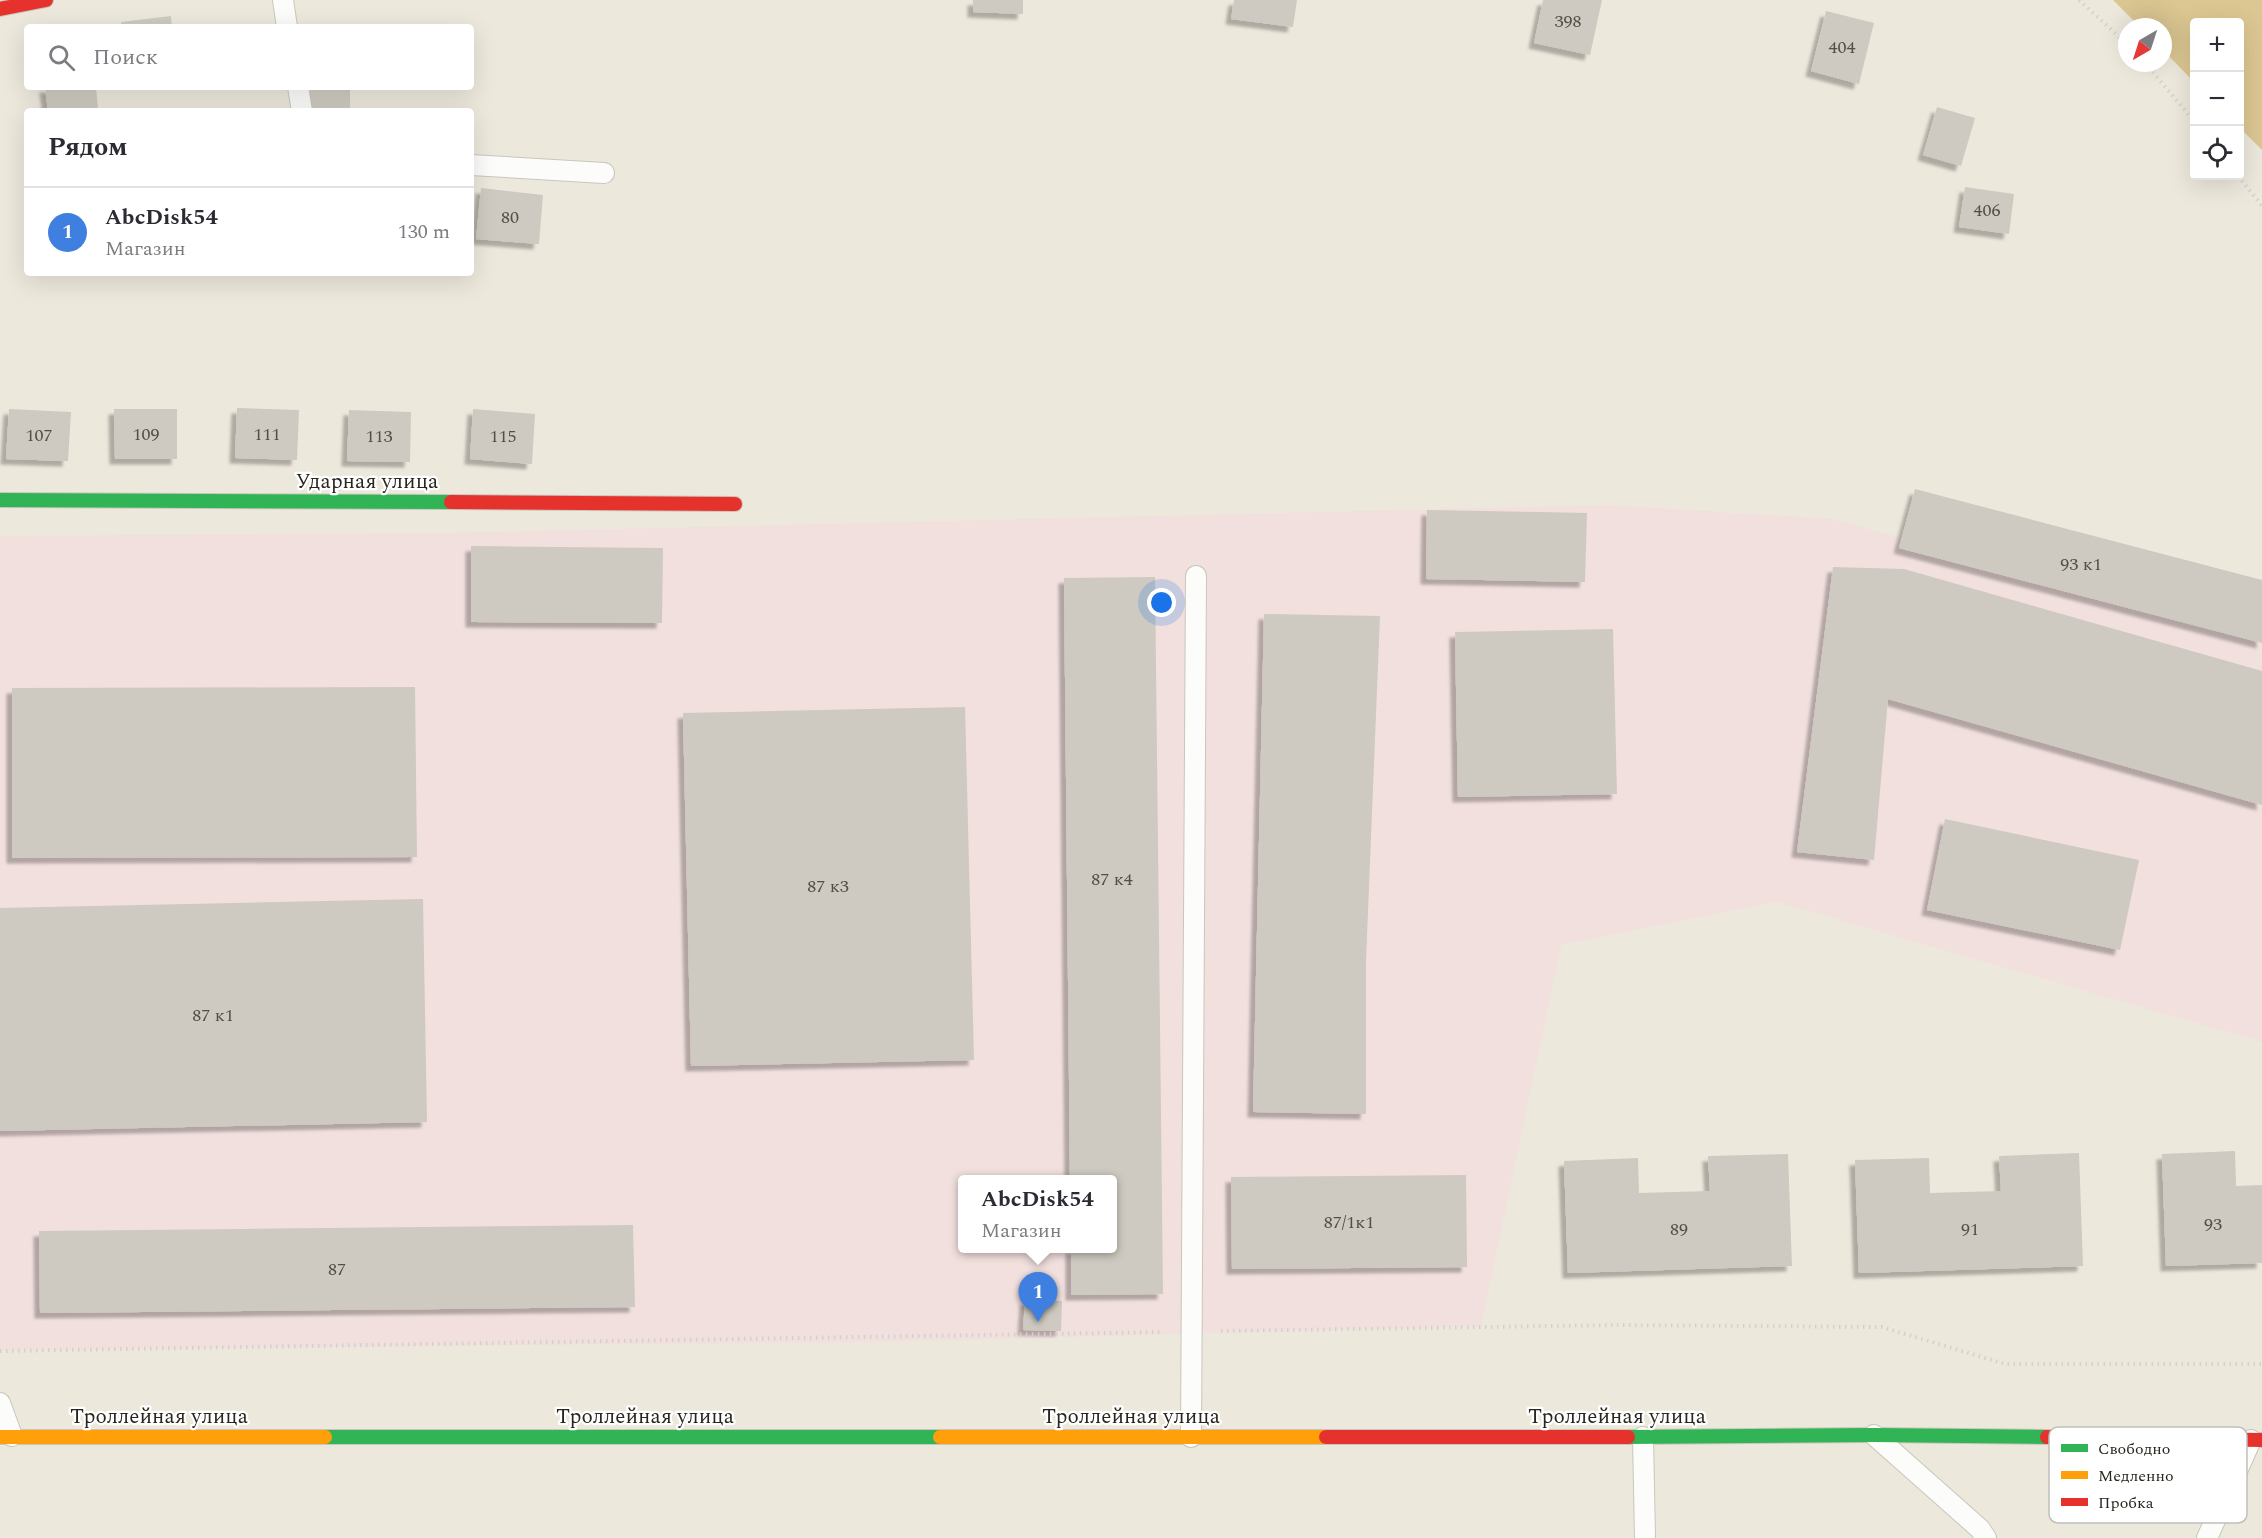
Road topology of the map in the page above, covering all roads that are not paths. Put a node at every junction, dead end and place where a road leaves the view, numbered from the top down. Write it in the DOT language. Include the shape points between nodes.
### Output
graph roads {
  1 [pos="46,0"];
  2 [pos="283,0"];
  3 [pos="0,9"];
  4 [pos="287,24"];
  5 [pos="298,90"];
  6 [pos="302,108"];
  7 [pos="474,165"];
  8 [pos="604,173"];
  9 [pos="0,500"];
  10 [pos="735,504"];
  11 [pos="1196,576"];
  12 [pos="0,1403"];
  13 [pos="1874,1435"];
  14 [pos="6,1436"];
  15 [pos="1191,1437"];
  16 [pos="1643,1437"];
  17 [pos="2049,1437"];
  18 [pos="2256,1440"];
  19 [pos="2247,1458"];
  20 [pos="2214,1523"];
  21 [pos="1645,1538"];
  22 [pos="1986,1538"];
  23 [pos="2207,1538"];
  1 -- 3 [label="main road"];
  2 -- 4 [label="lane"];
  5 -- 6 [label="lane"];
  7 -- 8 [label="lane"];
  9 -- 10 [label="main road, Ударная улица"];
  11 -- 15 [label="lane"];
  12 -- 14 [label="lane"];
  13 -- 16 [label="main road, Троллейная улица"];
  13 -- 17 [label="main road, Троллейная улица"];
  13 -- 22 [label="lane"];
  14 -- 15 [label="main road, Троллейная улица"];
  15 -- 16 [label="main road, Троллейная улица"];
  16 -- 21 [label="lane"];
  18 -- 19 [label="lane"];
  20 -- 23 [label="lane"];
}
